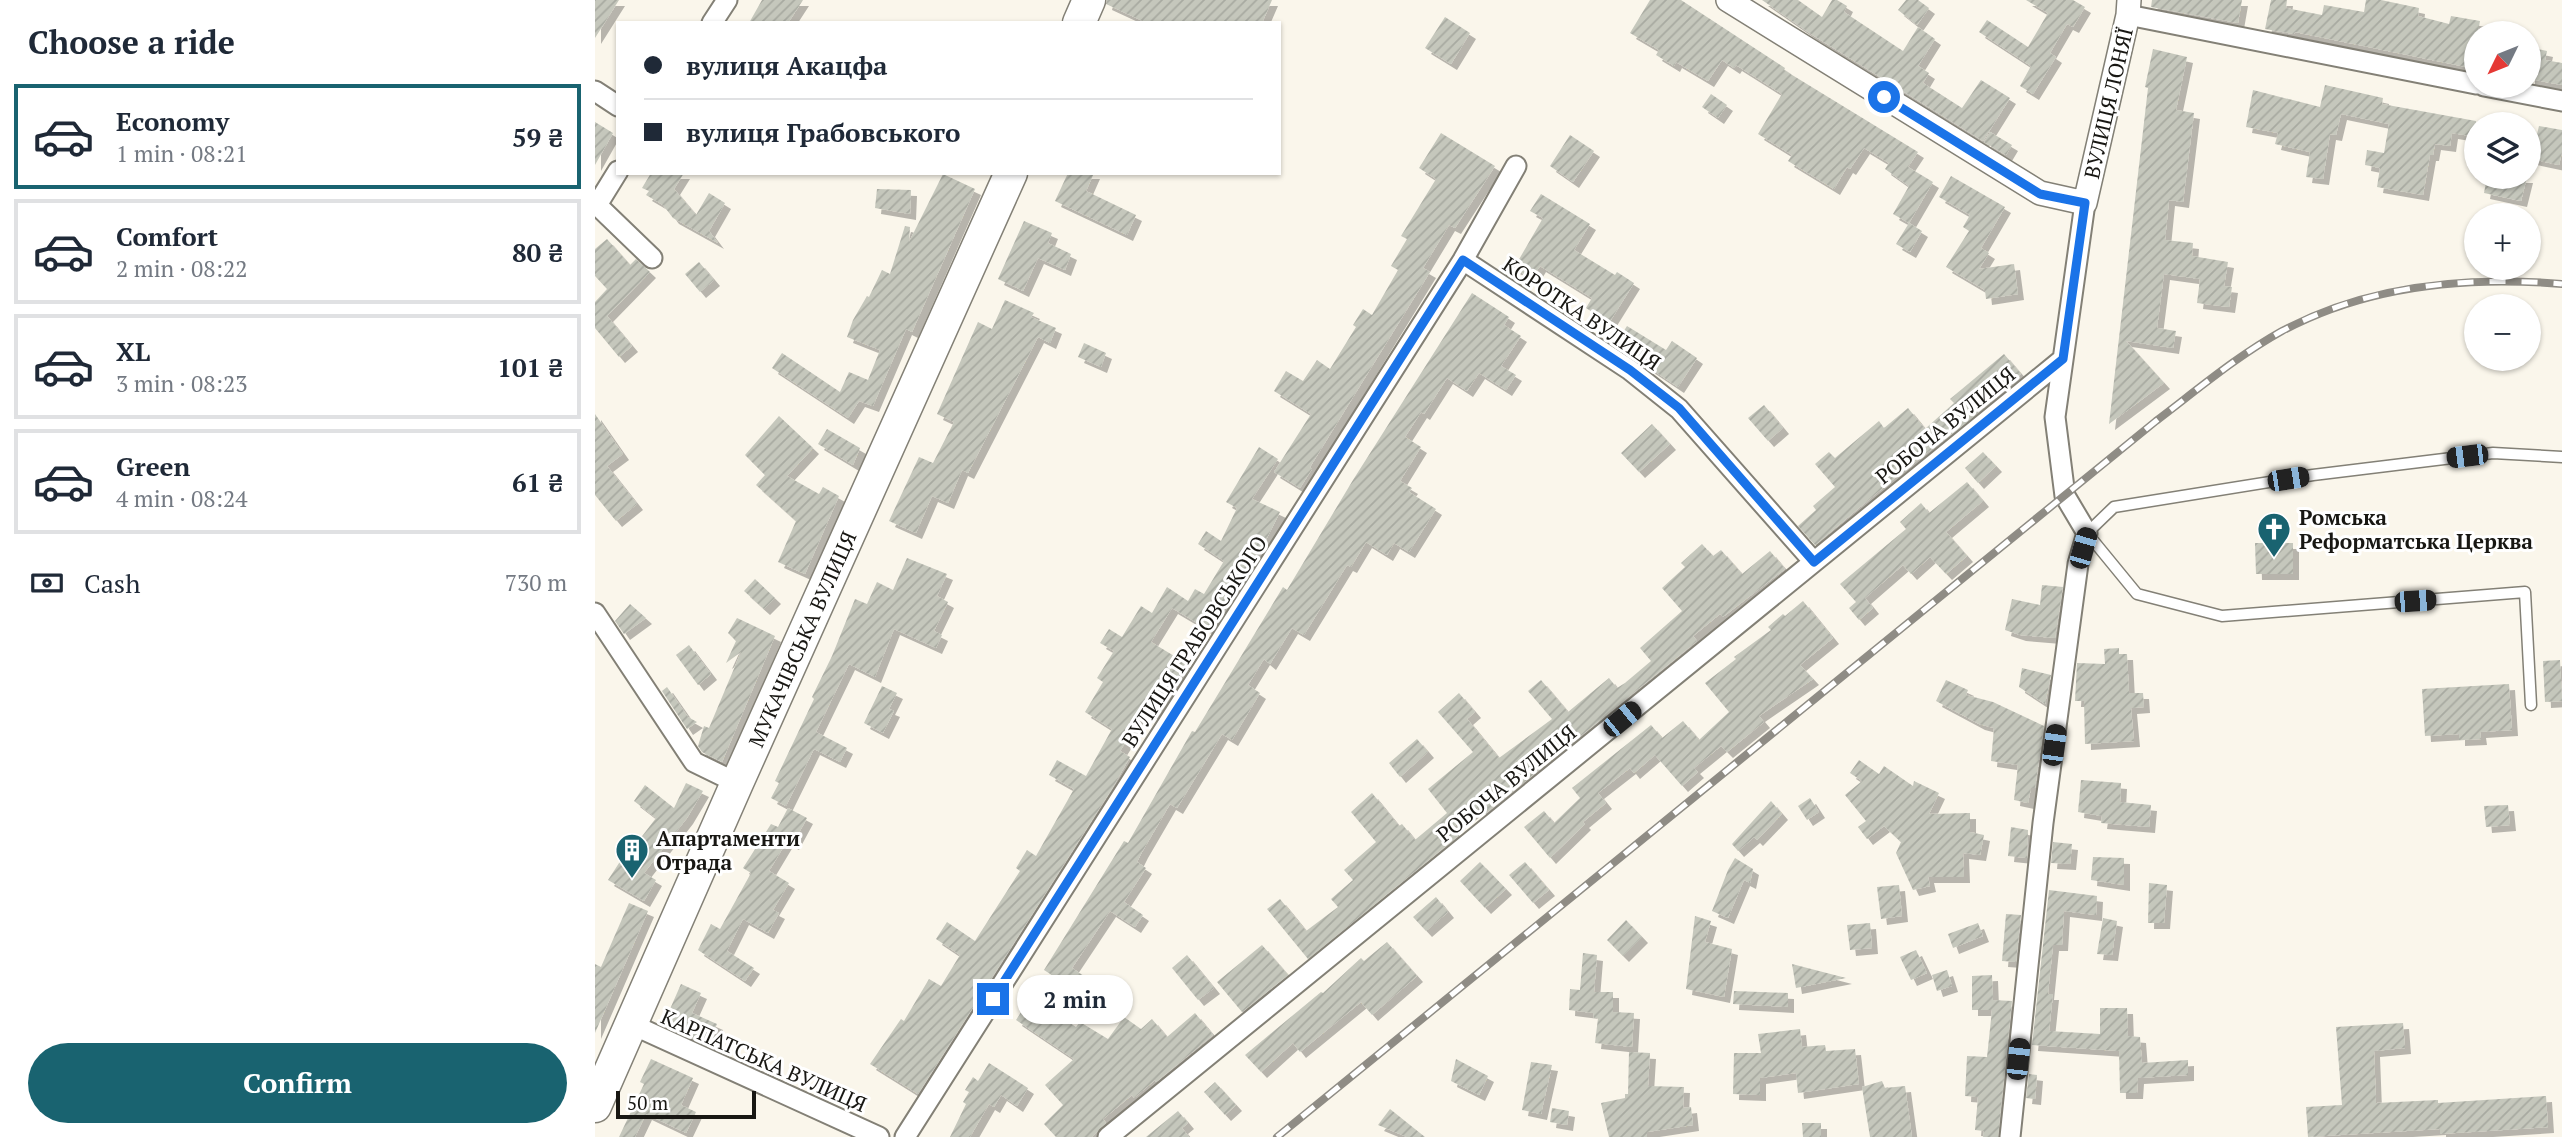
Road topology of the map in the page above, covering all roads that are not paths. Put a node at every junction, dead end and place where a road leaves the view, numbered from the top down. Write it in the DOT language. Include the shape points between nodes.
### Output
graph roads {
  1 [pos="727,0"];
  2 [pos="1089,0"];
  3 [pos="1728,0"];
  4 [pos="2129,8"];
  5 [pos="713,21"];
  6 [pos="1080,21"];
  7 [pos="2464,81"];
  8 [pos="595,91"];
  9 [pos="2541,97"];
  10 [pos="2562,101"];
  11 [pos="616,105"];
  12 [pos="1516,166"];
  13 [pos="616,174"];
  14 [pos="1010,175"];
  15 [pos="2085,203"];
  16 [pos="596,205"];
  17 [pos="652,258"];
  18 [pos="1463,260"];
  19 [pos="2063,359"];
  20 [pos="2562,457"];
  21 [pos="2087,533"];
  22 [pos="1814,562"];
  23 [pos="595,613"];
  24 [pos="2531,705"];
  25 [pos="737,783"];
  26 [pos="631,1024"];
  27 [pos="595,1105"];
  28 [pos="880,1137"];
  29 [pos="905,1137"];
  30 [pos="1108,1137"];
  31 [pos="2010,1137"];
  1 -- 5 [label="street"];
  2 -- 6 [label="highway"];
  3 -- 15 [label="street" via="2040,194"];
  4 -- 7 [label="street"];
  4 -- 15 [label="street, ВУЛИЦЯ ЛОНЯЇ"];
  8 -- 11 [label="street"];
  9 -- 10 [label="street"];
  12 -- 18 [label="street, ВУЛИЦЯ ГРАБОВСЬКОГО"];
  13 -- 16 [label="street"];
  14 -- 25 [label="highway, МУКАЧІВСЬКА ВУЛИЦЯ"];
  15 -- 19 [label="street, ВУЛИЦЯ ЛОНЯЇ"];
  16 -- 17 [label="street"];
  18 -- 22 [label="street, КОРОТКА ВУЛИЦЯ" via="1630,370 1679,408"];
  18 -- 29 [label="street, ВУЛИЦЯ ГРАБОВСЬКОГО"];
  19 -- 21 [label="street, ВУЛИЦЯ ЛОНЯЇ" via="2055,417 2065,496"];
  19 -- 22 [label="street, РОБОЧА ВУЛИЦЯ"];
  20 -- 21 [label="lane" via="2493,453 2313,475 2114,507"];
  21 -- 24 [label="lane" via="2137,594 2222,616 2525,592"];
  21 -- 31 [label="street" via="2078,564 2043,823"];
  22 -- 30 [label="street, РОБОЧА ВУЛИЦЯ"];
  23 -- 25 [label="street" via="694,762"];
  25 -- 26 [label="highway, МУКАЧІВСЬКА ВУЛИЦЯ"];
  26 -- 27 [label="highway, МУКАЧІВСЬКА ВУЛИЦЯ"];
  26 -- 28 [label="street, КАРПАТСЬКА ВУЛИЦЯ"];
}
